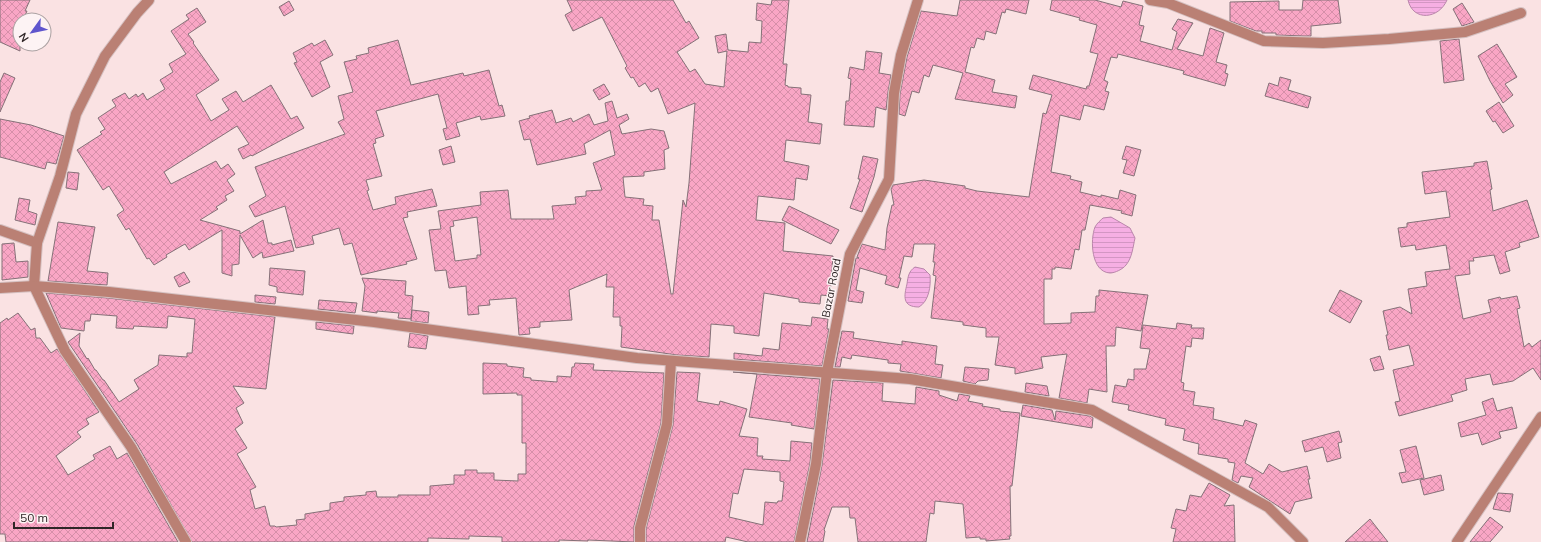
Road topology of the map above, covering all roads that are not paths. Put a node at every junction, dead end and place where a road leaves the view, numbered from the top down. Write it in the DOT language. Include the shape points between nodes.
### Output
graph roads {
  1 [pos="149,0"];
  2 [pos="918,0"];
  3 [pos="1150,0"];
  4 [pos="1521,13"];
  5 [pos="0,230"];
  6 [pos="37,242"];
  7 [pos="34,286"];
  8 [pos="0,288"];
  9 [pos="671,361"];
  10 [pos="827,372"];
  11 [pos="1541,418"];
  12 [pos="186,542"];
  13 [pos="640,542"];
  14 [pos="800,542"];
  15 [pos="1303,542"];
  16 [pos="1457,542"];
  1 -- 6 [label="street" via="137,12 105,56 76,114 60,176"];
  2 -- 10 [label="street, Bazar Road" via="901,55 894,93 889,179 850,254"];
  3 -- 4 [label="street" via="1168,3 1264,41 1323,43 1465,32"];
  5 -- 6 [label="street"];
  6 -- 7 [label="street"];
  7 -- 8 [label="street"];
  7 -- 9 [label="street" via="374,322"];
  7 -- 12 [label="street" via="65,351 131,447"];
  9 -- 10 [label="street"];
  9 -- 13 [label="street" via="667,424 640,528"];
  10 -- 14 [label="street, Bazar Road" via="816,464"];
  10 -- 15 [label="street" via="910,379 1092,410 1268,507"];
  11 -- 16 [label="street"];
}
